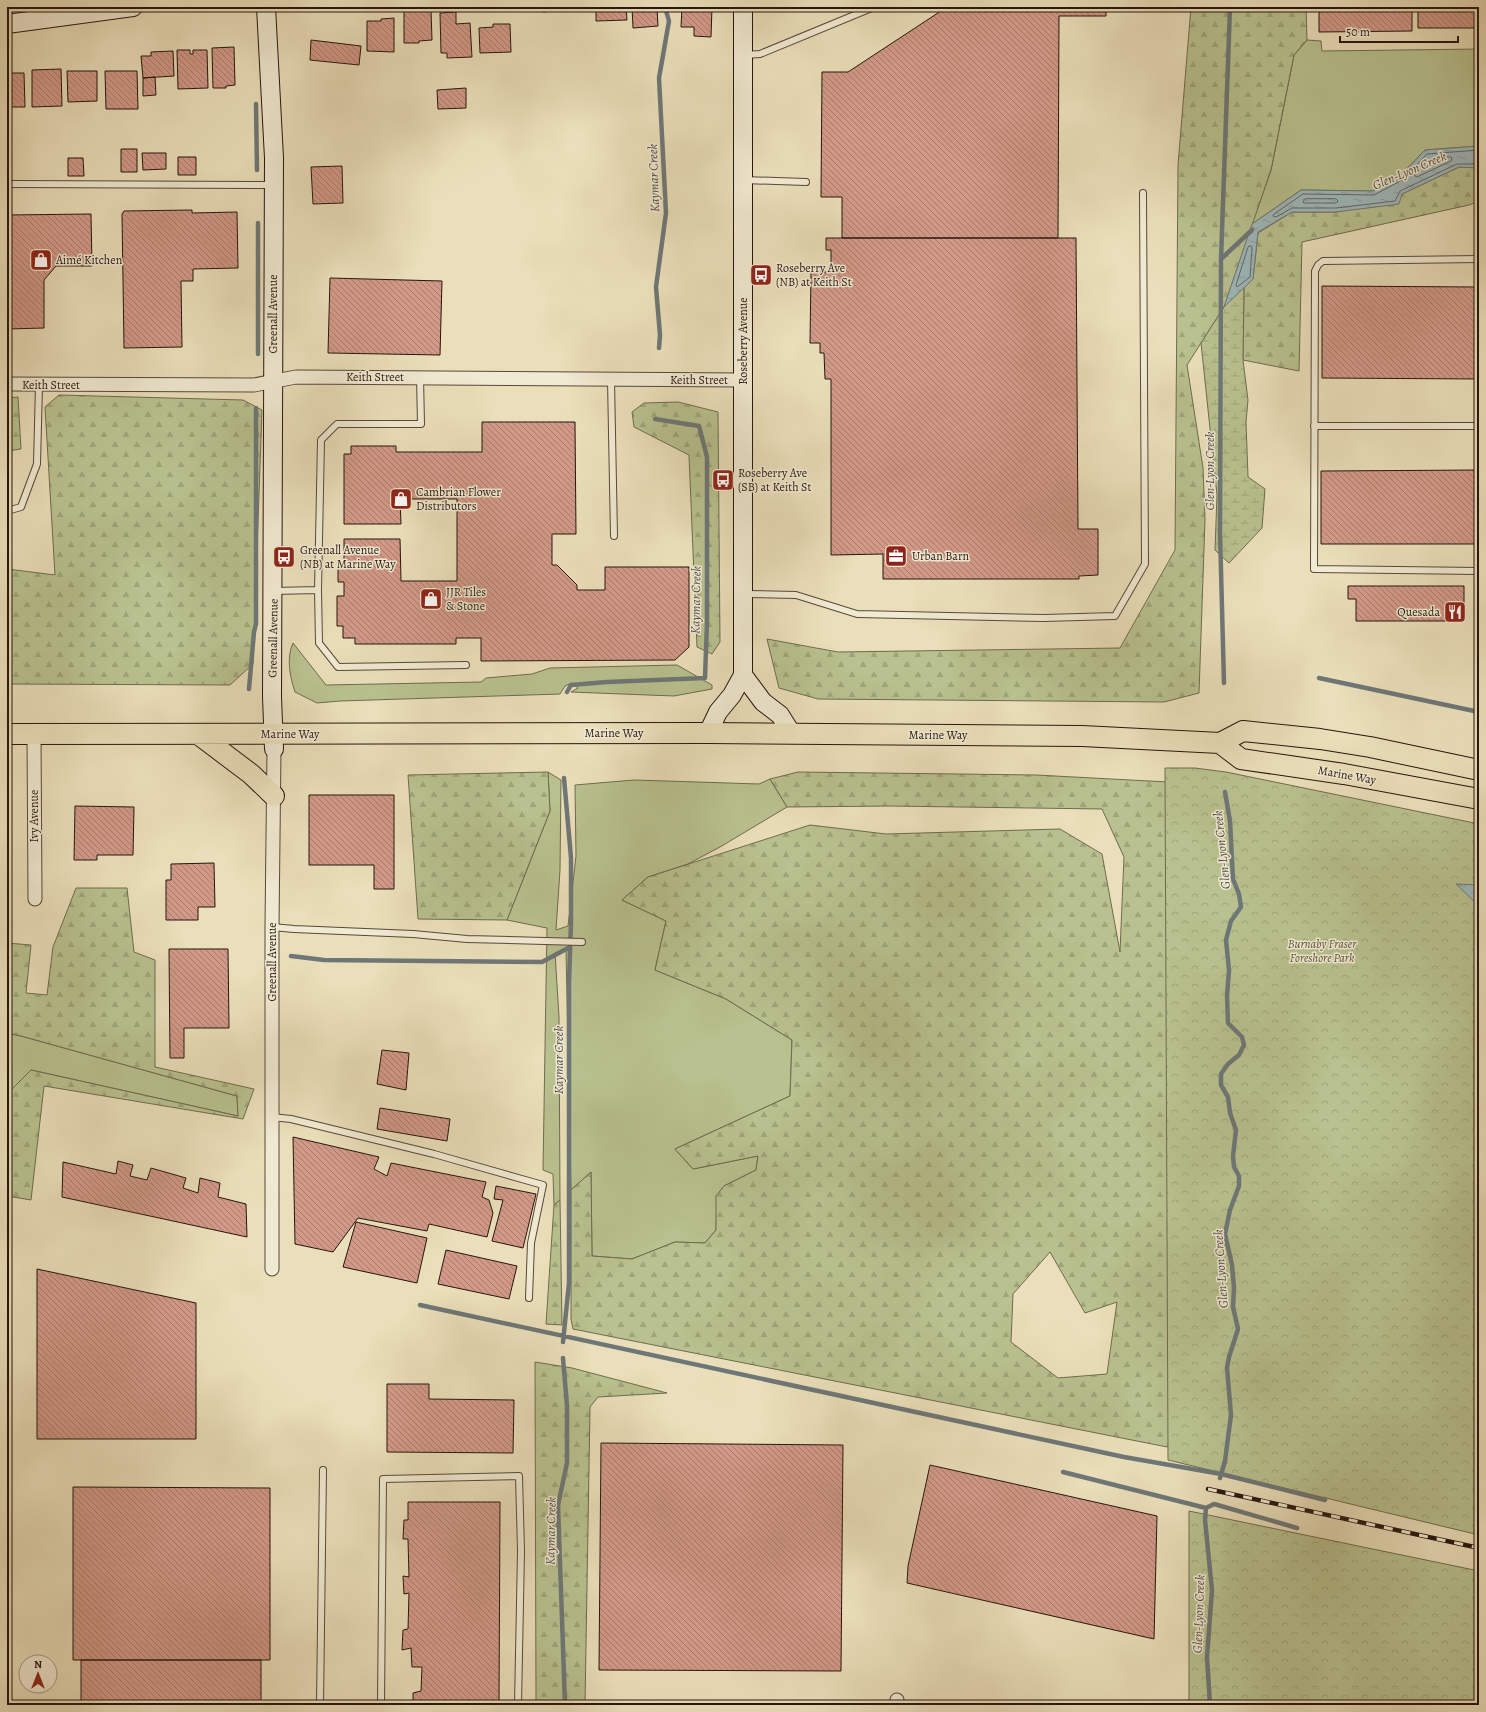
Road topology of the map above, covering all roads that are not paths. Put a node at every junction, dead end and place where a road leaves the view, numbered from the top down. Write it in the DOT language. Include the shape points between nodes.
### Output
graph roads {
  1 [pos="133,7"];
  2 [pos="266,7"];
  3 [pos="743,7"];
  4 [pos="874,7"];
  5 [pos="7,24"];
  6 [pos="743,55"];
  7 [pos="744,180"];
  8 [pos="806,182"];
  9 [pos="11,184"];
  10 [pos="273,184"];
  11 [pos="1143,194"];
  12 [pos="1479,259"];
  13 [pos="420,377"];
  14 [pos="611,380"];
  15 [pos="743,380"];
  16 [pos="272,381"];
  17 [pos="7,384"];
  18 [pos="39,385"];
  19 [pos="1314,426"];
  20 [pos="1479,426"];
  21 [pos="7,511"];
  22 [pos="614,536"];
  23 [pos="1479,571"];
  24 [pos="318,590"];
  25 [pos="273,591"];
  26 [pos="744,594"];
  27 [pos="466,665"];
  28 [pos="743,675"];
  29 [pos="708,733"];
  30 [pos="7,734"];
  31 [pos="34,734"];
  32 [pos="198,734"];
  33 [pos="792,734"];
  34 [pos="274,741"];
  35 [pos="1220,743"];
  36 [pos="1479,770"];
  37 [pos="274,796"];
  38 [pos="1479,799"];
  39 [pos="35,899"];
  40 [pos="272,927"];
  41 [pos="582,942"];
  42 [pos="272,1117"];
  43 [pos="272,1269"];
  44 [pos="529,1298"];
  45 [pos="323,1470"];
  46 [pos="320,1705"];
  47 [pos="381,1705"];
  48 [pos="518,1705"];
  1 -- 5 [label="street"];
  2 -- 10 [label="street, Greenall Avenue" via="274,158"];
  3 -- 6 [label="street, Roseberry Avenue"];
  4 -- 6 [label="lane" via="760,54"];
  6 -- 7 [label="street, Roseberry Avenue"];
  7 -- 8 [label="lane"];
  7 -- 15 [label="street, Roseberry Avenue"];
  9 -- 10 [label="lane"];
  10 -- 16 [label="street, Greenall Avenue"];
  11 -- 26 [label="lane" via="1145,564 1115,616 1044,618 857,614 796,595"];
  12 -- 19 [label="lane" via="1323,261 1318,265 1315,271"];
  13 -- 14 [label="street, Keith Street"];
  13 -- 16 [label="street, Keith Street" via="296,377"];
  13 -- 24 [label="lane" via="421,424 337,424 321,440"];
  14 -- 15 [label="street, Keith Street"];
  14 -- 22 [label="lane"];
  15 -- 26 [label="street, Roseberry Avenue"];
  16 -- 18 [label="street, Keith Street" via="254,385"];
  16 -- 25 [label="street, Greenall Avenue"];
  17 -- 18 [label="street, Keith Street"];
  18 -- 21 [label="lane" via="37,464 21,507"];
  19 -- 20 [label="lane"];
  19 -- 23 [label="lane" via="1314,569"];
  24 -- 25 [label="lane"];
  24 -- 27 [label="lane" via="320,643 338,667"];
  25 -- 34 [label="street, Greenall Avenue"];
  26 -- 28 [label="street, Roseberry Avenue"];
  28 -- 29 [label="street, Roseberry Avenue" via="732,695 718,712"];
  28 -- 33 [label="street" via="763,702 780,715"];
  29 -- 33 [label="main road, Marine Way"];
  29 -- 34 [label="main road, Marine Way"];
  30 -- 31 [label="main road, Marine Way"];
  31 -- 32 [label="main road, Marine Way"];
  31 -- 39 [label="street, Ivy Avenue"];
  32 -- 34 [label="main road, Marine Way"];
  32 -- 37 [label="main road" via="251,774"];
  33 -- 35 [label="main road, Marine Way" via="1082,736"];
  34 -- 37 [label="street, Greenall Avenue"];
  35 -- 36 [label="main road" via="1243,731 1320,739"];
  35 -- 38 [label="main road, Marine Way" via="1241,759 1344,774"];
  37 -- 40 [label="street, Greenall Avenue"];
  40 -- 41 [label="lane" via="467,939"];
  40 -- 42 [label="street, Greenall Avenue"];
  42 -- 43 [label="street, Greenall Avenue"];
  42 -- 44 [label="lane" via="291,1119 434,1154 543,1185 531,1243"];
  45 -- 46 [label="lane"];
  47 -- 48 [label="lane" via="383,1479 519,1476 521,1551"];
}
